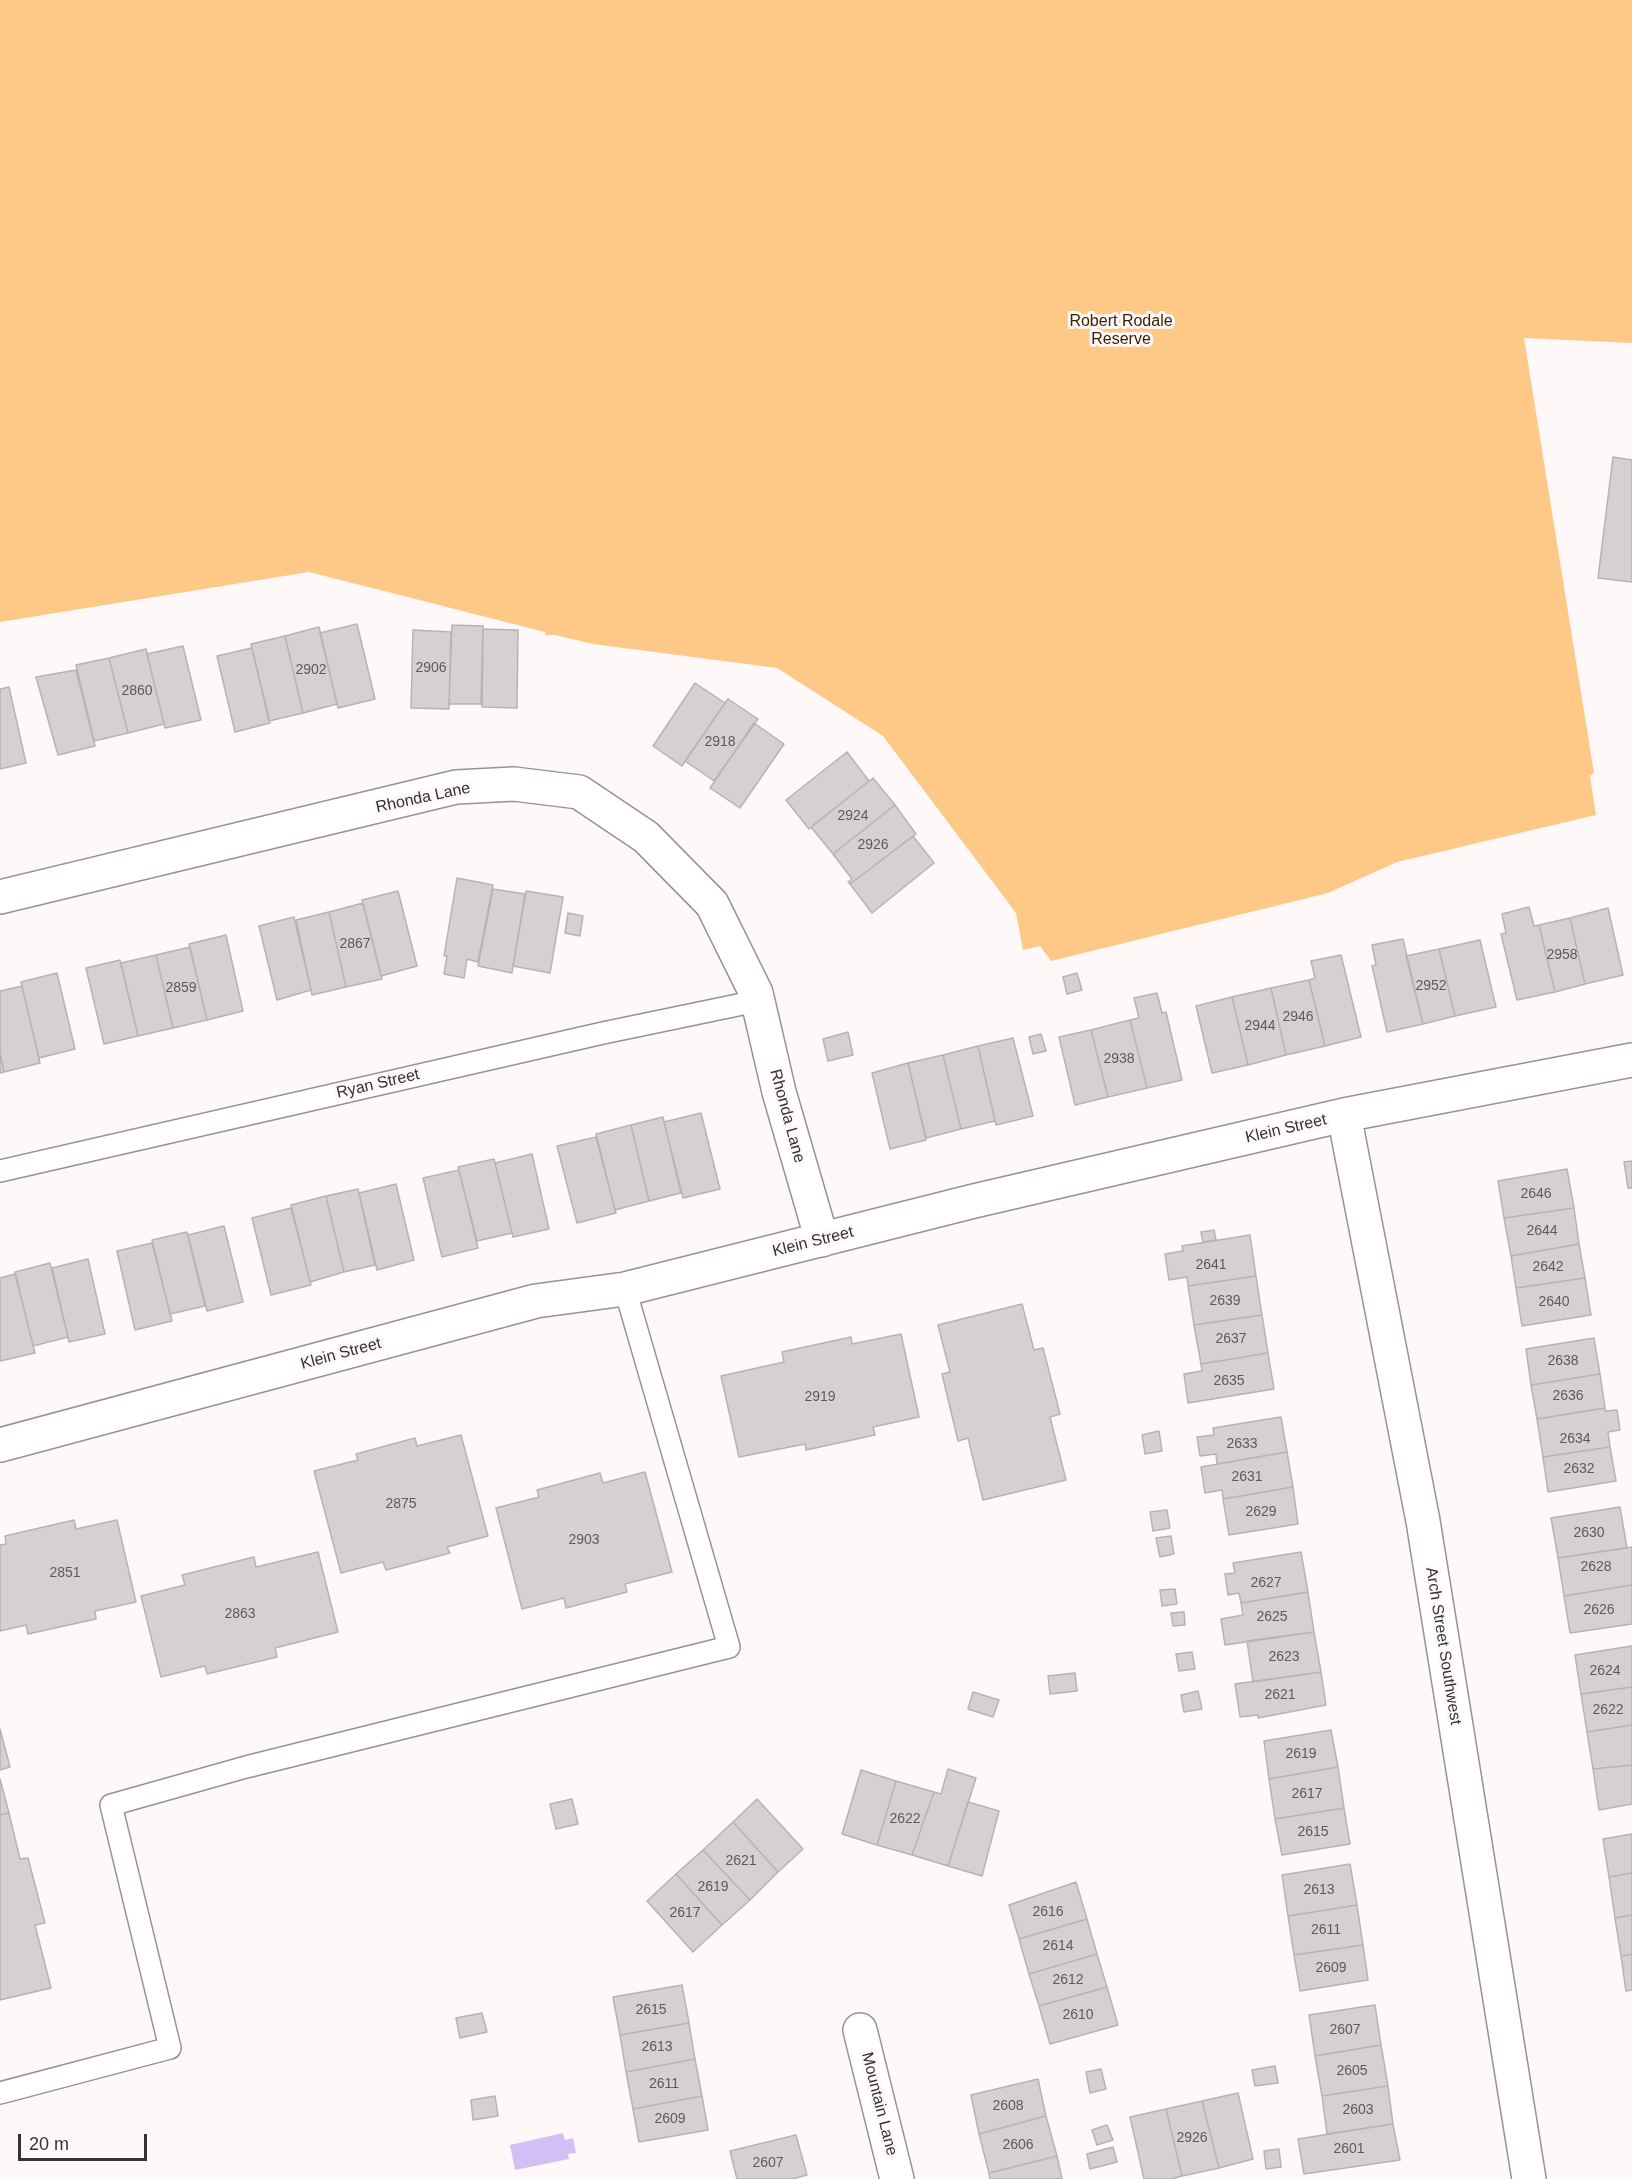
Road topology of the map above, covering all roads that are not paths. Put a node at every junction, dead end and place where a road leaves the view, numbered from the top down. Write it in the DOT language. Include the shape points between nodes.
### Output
graph roads {
  1 [pos="0,897"];
  2 [pos="757,1001"];
  3 [pos="1632,1060"];
  4 [pos="1344,1115"];
  5 [pos="0,1171"];
  6 [pos="822,1240"];
  7 [pos="625,1288"];
  8 [pos="0,1445"];
  9 [pos="860,2030"];
  10 [pos="0,2093"];
  11 [pos="897,2179"];
  12 [pos="1529,2179"];
  1 -- 2 [label="street, Rhonda Lane" via="456,788 513,784 579,792 646,837 712,904"];
  2 -- 5 [label="lane, Ryan Street"];
  2 -- 6 [label="street, Rhonda Lane"];
  3 -- 4 [label="street, Klein Street"];
  4 -- 6 [label="street, Klein Street"];
  4 -- 12 [label="street, Arch Street Southwest" via="1423,1521"];
  6 -- 7 [label="street, Klein Street"];
  7 -- 8 [label="street, Klein Street" via="536,1301"];
  7 -- 10 [label="lane" via="729,1647 246,1767 111,1805 170,2048"];
  9 -- 11 [label="street, Mountain Lane"];
}
